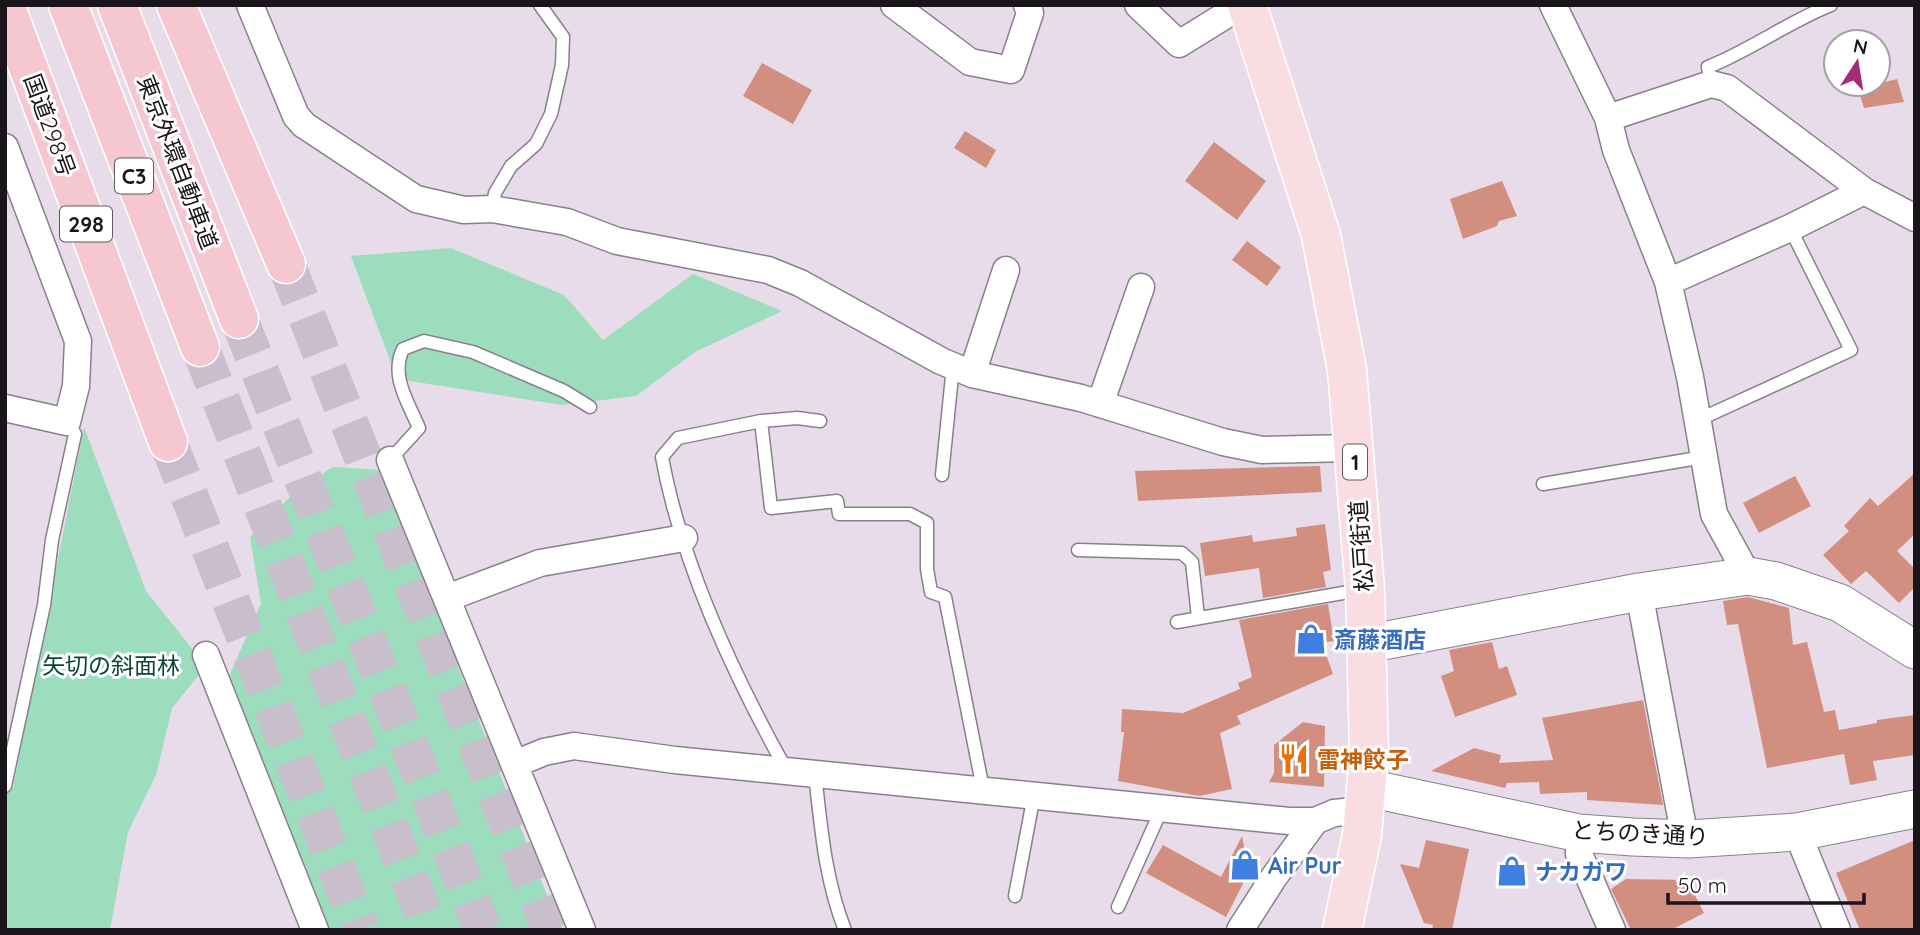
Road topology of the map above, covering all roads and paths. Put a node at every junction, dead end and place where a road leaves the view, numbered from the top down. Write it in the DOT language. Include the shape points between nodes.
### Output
graph roads {
  1 [pos="68,5"];
  2 [pos="117,5"];
  3 [pos="176,5"];
  4 [pos="191,5"];
  5 [pos="250,5"];
  6 [pos="540,5"];
  7 [pos="894,5"];
  8 [pos="1027,5"];
  9 [pos="1138,5"];
  10 [pos="1245,5"];
  11 [pos="1553,5"];
  12 [pos="1831,5"];
  13 [pos="7,9"];
  14 [pos="1711,84"];
  15 [pos="1608,118"];
  16 [pos="5,148"];
  17 [pos="1864,191"];
  18 [pos="492,209"];
  19 [pos="266,216"];
  20 [pos="1915,218"];
  21 [pos="1790,228"];
  22 [pos="286,264"];
  23 [pos="1006,270"];
  24 [pos="1668,282"];
  25 [pos="1141,287"];
  26 [pos="239,319"];
  27 [pos="200,347"];
  28 [pos="962,370"];
  29 [pos="1100,404"];
  30 [pos="590,407"];
  31 [pos="5,408"];
  32 [pos="1698,420"];
  33 [pos="761,421"];
  34 [pos="820,421"];
  35 [pos="67,422"];
  36 [pos="167,442"];
  37 [pos="1354,448"];
  38 [pos="1704,457"];
  39 [pos="390,460"];
  40 [pos="942,475"];
  41 [pos="1543,484"];
  42 [pos="684,538"];
  43 [pos="1078,550"];
  44 [pos="1748,576"];
  45 [pos="1365,589"];
  46 [pos="1639,592"];
  47 [pos="447,598"];
  48 [pos="1198,618"];
  49 [pos="1177,622"];
  50 [pos="1367,644"];
  51 [pos="1915,650"];
  52 [pos="206,655"];
  53 [pos="515,764"];
  54 [pos="787,771"];
  55 [pos="815,774"];
  56 [pos="5,786"];
  57 [pos="983,789"];
  58 [pos="1034,794"];
  59 [pos="1366,799"];
  60 [pos="1163,808"];
  61 [pos="1915,809"];
  62 [pos="1315,821"];
  63 [pos="1797,832"];
  64 [pos="1579,833"];
  65 [pos="1689,839"];
  66 [pos="1015,896"];
  67 [pos="1118,906"];
  68 [pos="315,930"];
  69 [pos="582,930"];
  70 [pos="845,930"];
  71 [pos="1240,930"];
  72 [pos="1342,930"];
  73 [pos="1612,930"];
  74 [pos="1837,930"];
  1 -- 27 [label="highway, 東京外環自動車道 / C3"];
  2 -- 26 [label="highway, 東京外環自動車道 / C3"];
  3 -- 19 [label="highway"];
  4 -- 19 [label="highway" via="244,134"];
  5 -- 18 [label="street" via="296,116 304,125 416,199 464,210"];
  6 -- 18 [label="lane" via="563,37 551,114 536,144 511,166 495,193"];
  7 -- 8 [label="street" via="970,62 1011,70 1030,13"];
  9 -- 10 [label="street" via="1179,44"];
  10 -- 37 [label="main road, 松戸街道 / 1" via="1321,235 1347,370"];
  11 -- 15 [label="street"];
  12 -- 14 [label="lane" via="1708,67"];
  13 -- 36 [label="highway, 国道298号 / 298"];
  14 -- 15 [label="street"];
  14 -- 17 [label="street" via="1727,88"];
  15 -- 24 [label="street" via="1625,176"];
  16 -- 35 [label="street" via="78,341 76,386"];
  17 -- 20 [label="street"];
  17 -- 21 [label="street"];
  18 -- 28 [label="street" via="567,222 617,241 675,254 768,270"];
  19 -- 22 [label="highway"];
  21 -- 24 [label="street"];
  21 -- 32 [label="lane" via="1851,350"];
  23 -- 28 [label="street"];
  24 -- 32 [label="street"];
  25 -- 29 [label="street"];
  28 -- 29 [label="street"];
  28 -- 40 [label="lane"];
  29 -- 37 [label="street" via="1262,450"];
  30 -- 39 [label="lane" via="506,364 424,341 403,349 397,361 396,372 419,428"];
  31 -- 35 [label="street"];
  32 -- 38 [label="street"];
  33 -- 34 [label="lane"];
  33 -- 42 [label="lane" via="672,441 662,457"];
  33 -- 57 [label="lane" via="771,508 837,501 839,514 910,514 927,523 931,592 945,597"];
  35 -- 56 [label="lane" via="75,434"];
  37 -- 45 [label="main road, 松戸街道 / 1"];
  38 -- 41 [label="lane"];
  38 -- 44 [label="street" via="1714,514"];
  39 -- 47 [label="street"];
  42 -- 47 [label="street" via="540,563"];
  42 -- 54 [label="lane" via="741,688"];
  43 -- 48 [label="lane" via="1181,553 1192,562"];
  44 -- 46 [label="street"];
  44 -- 51 [label="street" via="1840,603"];
  45 -- 48 [label="lane"];
  45 -- 50 [label="main road, 松戸街道 / 1"];
  46 -- 50 [label="street"];
  46 -- 65 [label="street" via="1683,828"];
  47 -- 53 [label="street"];
  48 -- 49 [label="lane"];
  50 -- 59 [label="main road, 松戸街道 / 1"];
  52 -- 68 [label="street"];
  53 -- 54 [label="street" via="573,746"];
  53 -- 69 [label="street"];
  54 -- 55 [label="street"];
  55 -- 57 [label="street"];
  55 -- 70 [label="lane" via="824,858"];
  57 -- 58 [label="street"];
  58 -- 60 [label="street"];
  58 -- 66 [label="lane"];
  59 -- 62 [label="street"];
  59 -- 64 [label="street, とちのき通り"];
  59 -- 72 [label="main road, 松戸街道 / 1"];
  60 -- 62 [label="street"];
  60 -- 67 [label="lane"];
  61 -- 63 [label="street, とちのき通り"];
  62 -- 71 [label="street"];
  63 -- 65 [label="street, とちのき通り"];
  63 -- 74 [label="street"];
  64 -- 65 [label="street, とちのき通り"];
  64 -- 73 [label="street" via="1579,854"];
}
